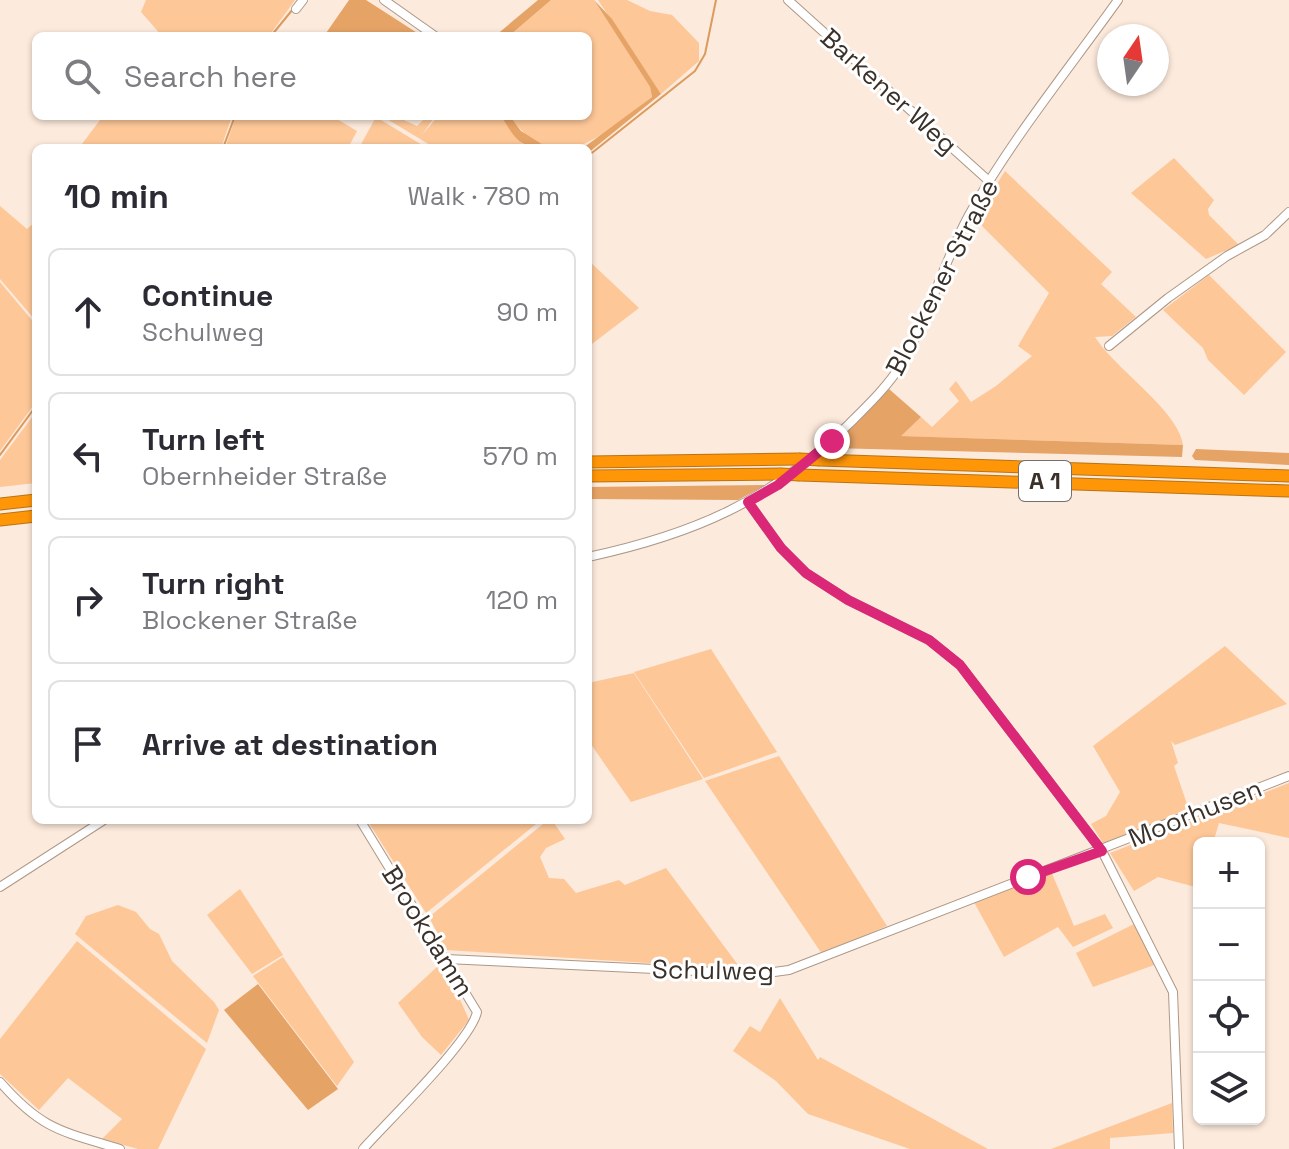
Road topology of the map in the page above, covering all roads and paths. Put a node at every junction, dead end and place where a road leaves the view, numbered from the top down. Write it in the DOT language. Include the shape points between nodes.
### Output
graph roads {
  1 [pos="303,0"];
  2 [pos="384,0"];
  3 [pos="788,0"];
  4 [pos="1118,0"];
  5 [pos="296,9"];
  6 [pos="429,32"];
  7 [pos="990,182"];
  8 [pos="1289,212"];
  9 [pos="1109,346"];
  10 [pos="592,462"];
  11 [pos="592,476"];
  12 [pos="1289,476"];
  13 [pos="1289,491"];
  14 [pos="32,500"];
  15 [pos="748,502"];
  16 [pos="0,504"];
  17 [pos="32,516"];
  18 [pos="0,520"];
  19 [pos="592,556"];
  20 [pos="1289,776"];
  21 [pos="98,824"];
  22 [pos="362,824"];
  23 [pos="1102,851"];
  24 [pos="0,887"];
  25 [pos="446,959"];
  26 [pos="0,1082"];
  27 [pos="120,1149"];
  28 [pos="363,1149"];
  29 [pos="1179,1149"];
  1 -- 5 [label="street"];
  2 -- 6 [label="street"];
  3 -- 7 [label="street, Barkener Weg"];
  4 -- 7 [label="street, Blockener Straße"];
  7 -- 15 [label="street, Blockener Straße" via="892,377 815,456"];
  8 -- 9 [label="street" via="1265,235 1191,281"];
  10 -- 12 [label="highway, A 1, bridge" via="799,459"];
  11 -- 13 [label="highway, A 1, bridge" via="780,474"];
  14 -- 16 [label="highway"];
  15 -- 19 [label="street, Blockener Straße" via="655,542"];
  15 -- 23 [label="street" via="806,573 929,640 960,665"];
  17 -- 18 [label="highway"];
  20 -- 23 [label="street, Moorhusen"];
  21 -- 24 [label="street"];
  22 -- 25 [label="street, Brookdamm"];
  23 -- 25 [label="street, Schulweg" via="789,970 759,974"];
  23 -- 29 [label="street" via="1173,992"];
  25 -- 28 [label="street, Brookdamm" via="475,1006 475,1021"];
  26 -- 27 [label="street" via="36,1119"];
}
